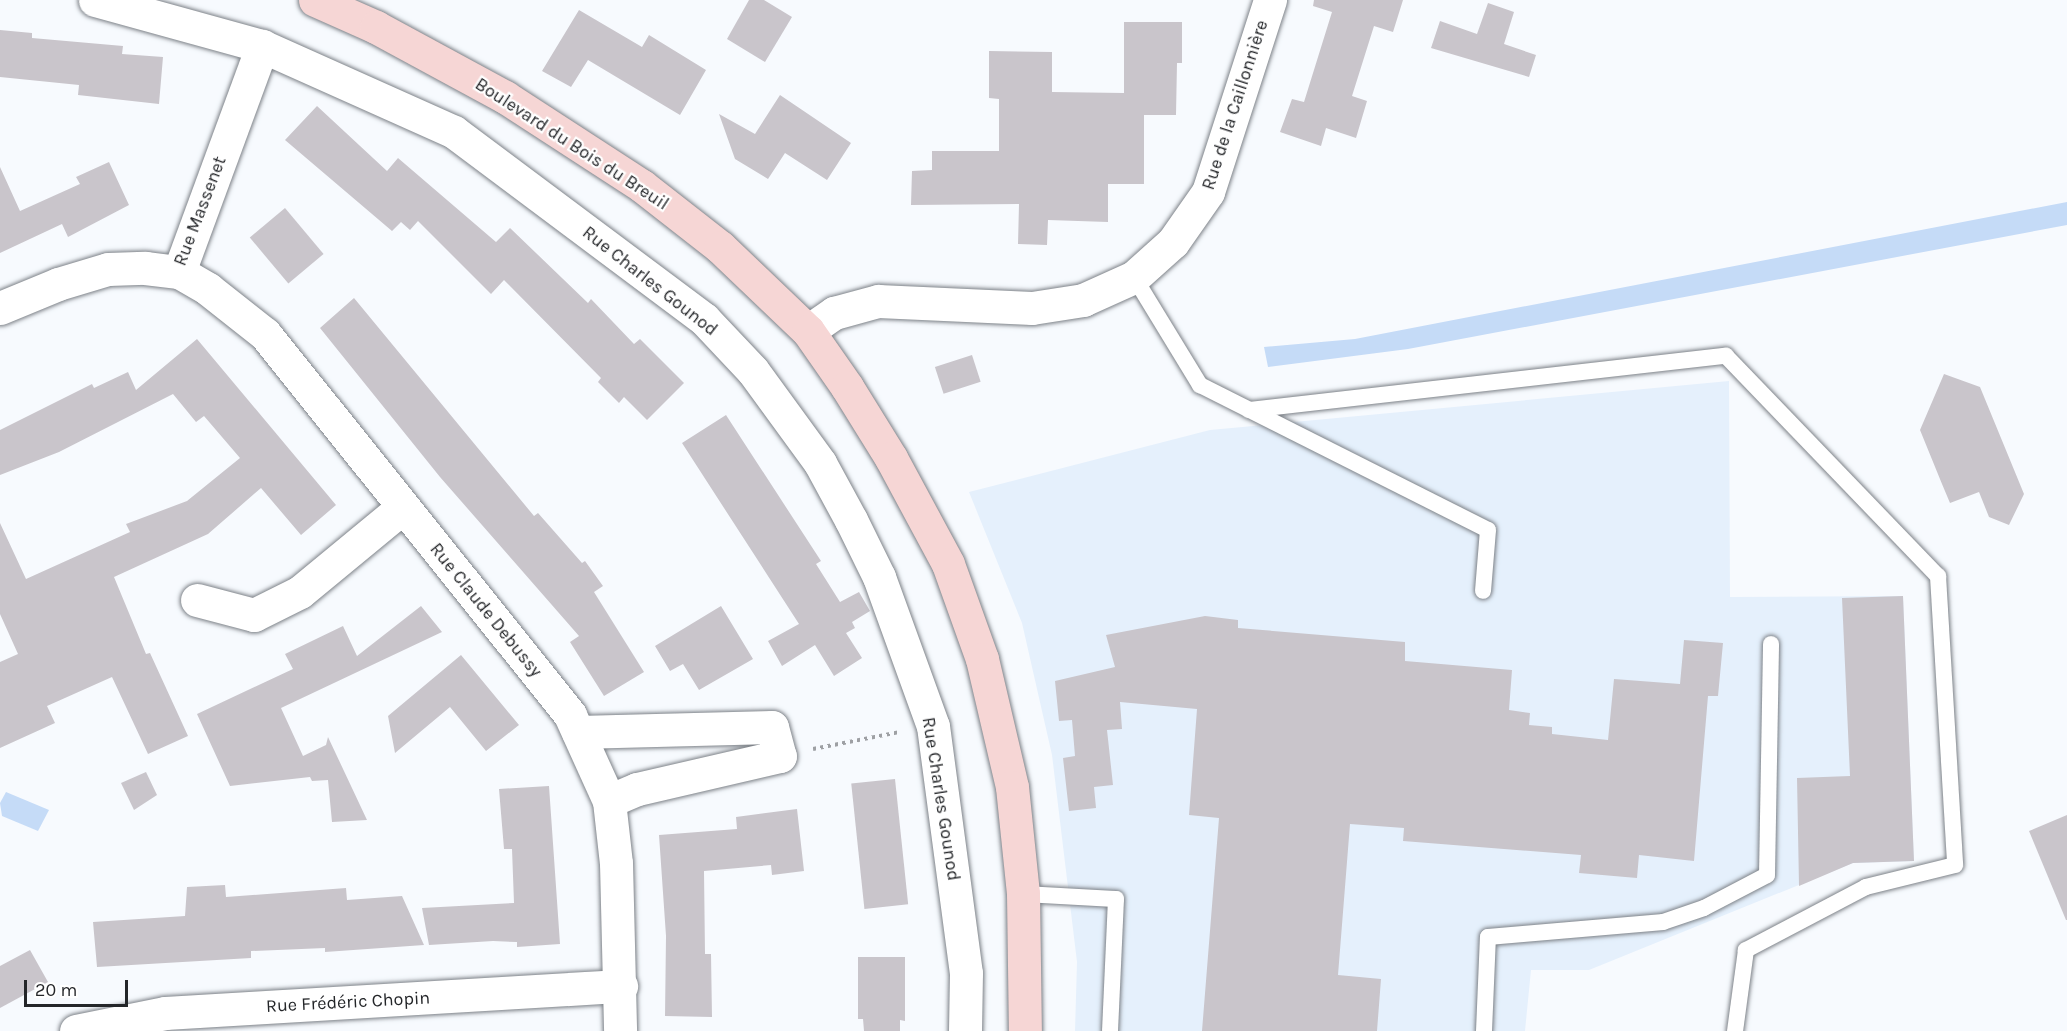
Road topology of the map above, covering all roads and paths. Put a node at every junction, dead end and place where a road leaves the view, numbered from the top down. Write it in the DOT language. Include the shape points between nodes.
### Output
graph roads {
  1 [pos="95,0"];
  2 [pos="315,0"];
  3 [pos="1270,0"];
  4 [pos="262,46"];
  5 [pos="179,272"];
  6 [pos="1134,277"];
  7 [pos="0,308"];
  8 [pos="808,331"];
  9 [pos="1249,410"];
  10 [pos="402,507"];
  11 [pos="1483,591"];
  12 [pos="197,600"];
  13 [pos="1771,644"];
  14 [pos="933,726"];
  15 [pos="578,732"];
  16 [pos="780,756"];
  17 [pos="609,801"];
  18 [pos="1023,894"];
  19 [pos="621,986"];
  20 [pos="76,1031"];
  21 [pos="620,1031"];
  22 [pos="964,1031"];
  23 [pos="1025,1031"];
  24 [pos="1110,1031"];
  25 [pos="1484,1031"];
  26 [pos="1735,1031"];
  1 -- 4 [label="street, Rue Charles Gounod"];
  2 -- 8 [label="main road, Boulevard du Bois du Breuil" via="376,27 505,98 642,186 720,247"];
  3 -- 6 [label="street, Rue de la Caillonnière" via="1208,192 1173,242"];
  4 -- 5 [label="street, Rue Massenet"];
  4 -- 14 [label="street, Rue Charles Gounod" via="454,132 704,319 753,371 820,463 879,577"];
  5 -- 7 [label="street, Rue Massenet" via="108,269"];
  5 -- 10 [label="street, Rue Claude Debussy" via="208,289 265,334"];
  6 -- 8 [label="street, Rue de la Caillonnière" via="1083,300 1032,308 878,301 834,313"];
  6 -- 9 [label="lane" via="1200,385"];
  8 -- 18 [label="main road, Boulevard du Bois du Breuil" via="891,458 948,564 982,659 1012,787"];
  9 -- 11 [label="lane" via="1488,531"];
  9 -- 26 [label="lane" via="1726,356 1938,576 1955,865 1866,887 1746,950"];
  10 -- 12 [label="street" via="300,591 254,615"];
  10 -- 15 [label="street, Rue Claude Debussy" via="570,715"];
  13 -- 25 [label="lane" via="1767,875 1704,908 1663,922 1488,937"];
  14 -- 16 [label="path"];
  14 -- 22 [label="street, Rue Charles Gounod" via="966,973"];
  15 -- 16 [label="street" via="772,727"];
  15 -- 17 [label="street, Rue Claude Debussy"];
  16 -- 17 [label="street" via="637,789"];
  17 -- 19 [label="street, Rue Claude Debussy"];
  18 -- 23 [label="main road, Boulevard du Bois du Breuil"];
  18 -- 24 [label="lane" via="1116,899"];
  19 -- 20 [label="street, Rue Frédéric Chopin" via="165,1013"];
  19 -- 21 [label="street, Rue Claude Debussy"];
}
